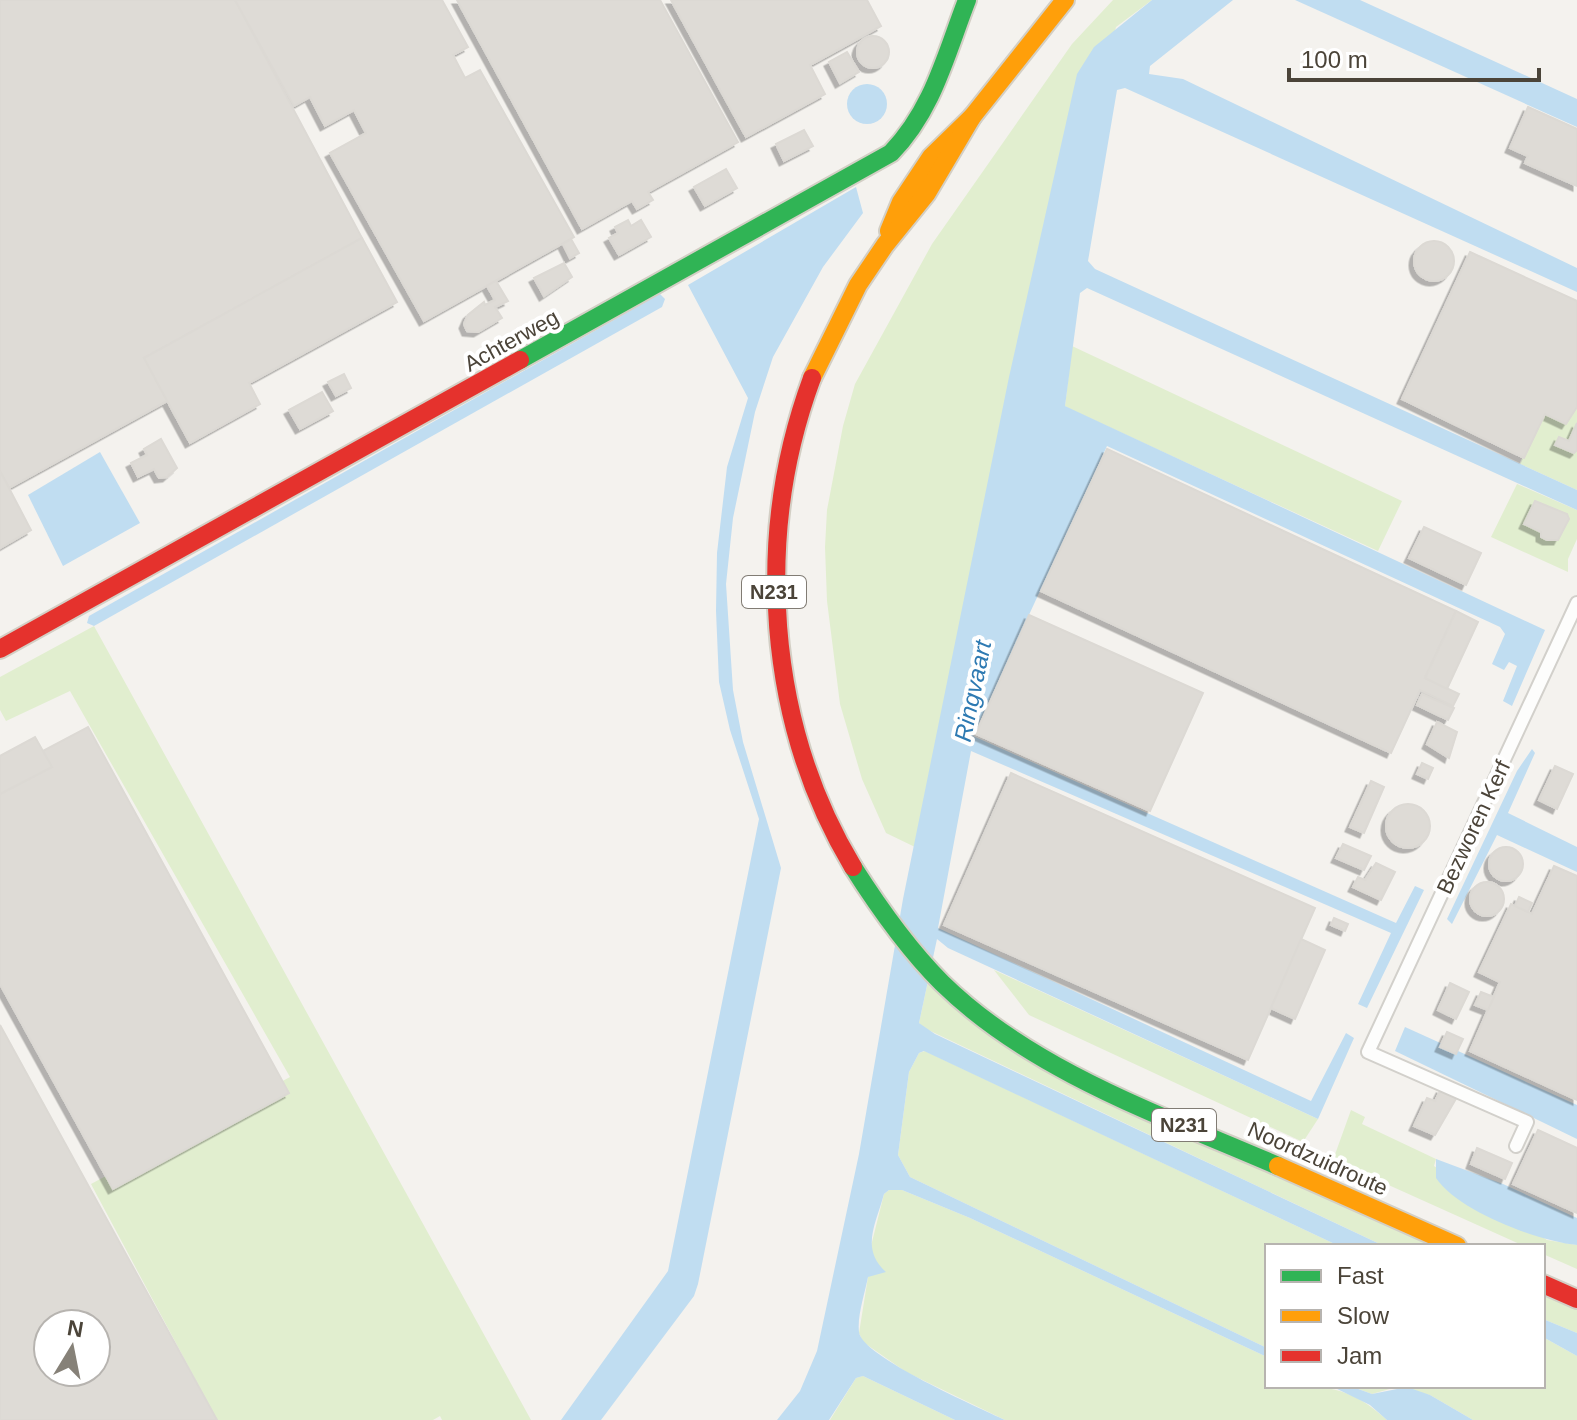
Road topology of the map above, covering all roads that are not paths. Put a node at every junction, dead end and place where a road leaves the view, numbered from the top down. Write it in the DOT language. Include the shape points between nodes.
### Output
graph roads {
  1 [pos="967,0"];
  2 [pos="1065,0"];
  3 [pos="1577,603"];
  4 [pos="0,649"];
  5 [pos="1516,1146"];
  6 [pos="1453,1244"];
  7 [pos="1545,1285"];
  8 [pos="1577,1299"];
  1 -- 4 [label="main road, Achterweg" via="921,118 891,153"];
  2 -- 6 [label="main road, Noordzuidroute / N231" via="972,117 931,187 881,249 839,318 805,397 778,519 773,599 785,700 816,796 847,859 895,930 1011,1039 1082,1079"];
  3 -- 5 [label="street, Bezworen Kerf" via="1368,1052 1527,1122"];
  7 -- 8 [label="main road"];
}
